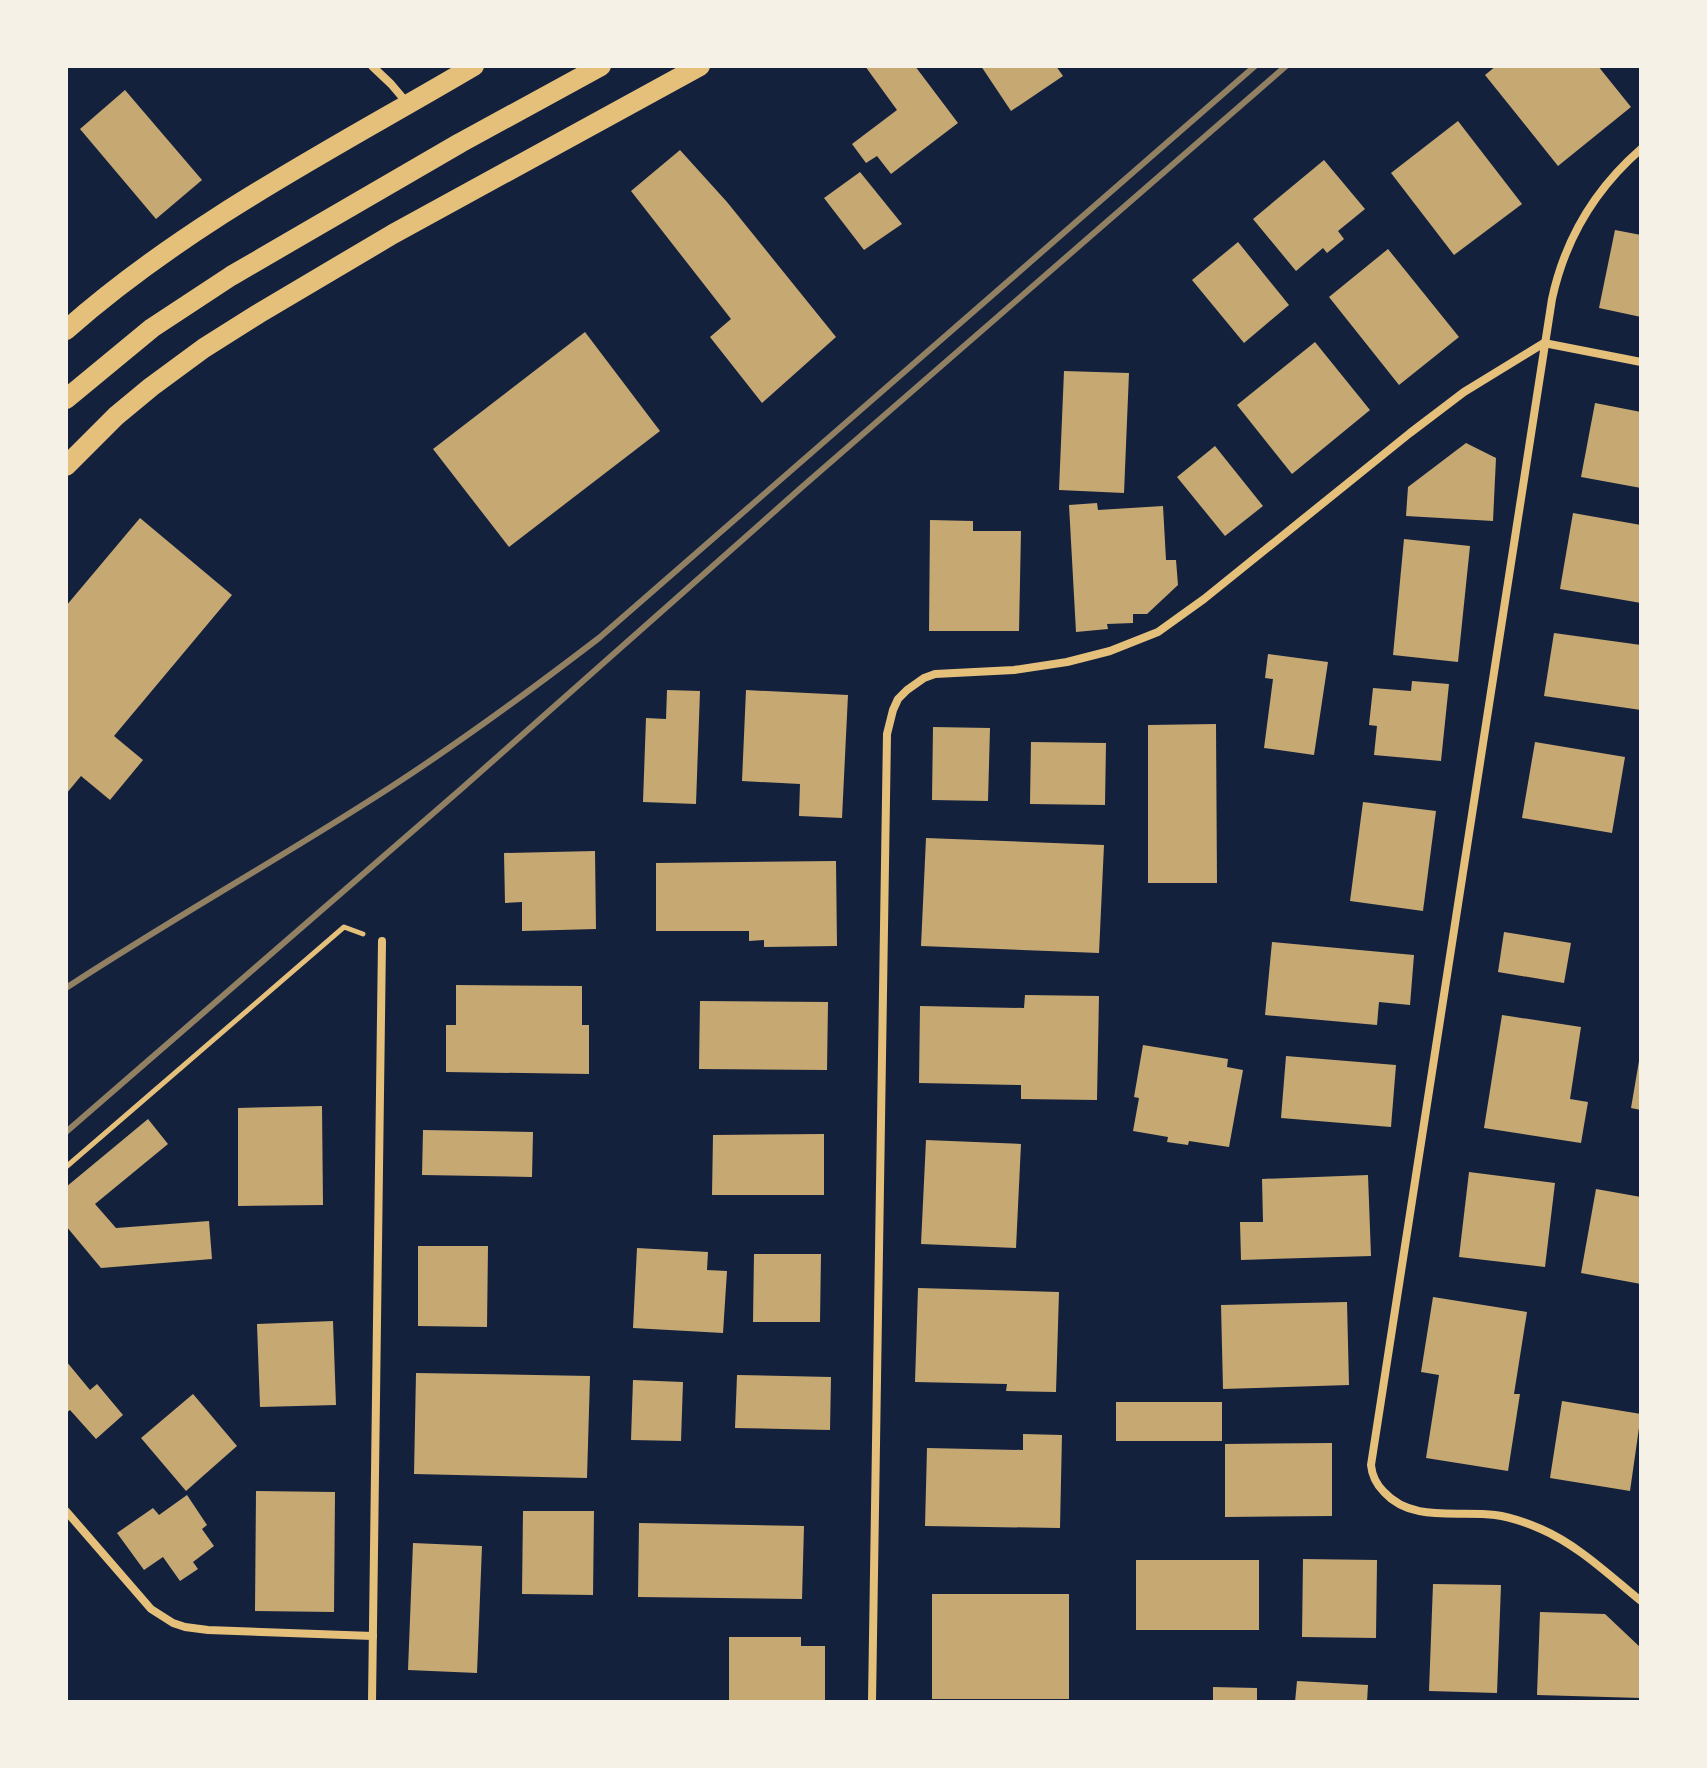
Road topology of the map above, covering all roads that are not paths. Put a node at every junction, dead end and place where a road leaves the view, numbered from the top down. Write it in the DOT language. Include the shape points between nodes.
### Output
graph roads {
  1 [pos="372,66"];
  2 [pos="474,66"];
  3 [pos="601,66"];
  4 [pos="700,66"];
  5 [pos="408,105"];
  6 [pos="1641,149"];
  7 [pos="66,330"];
  8 [pos="1544,343"];
  9 [pos="1641,362"];
  10 [pos="66,399"];
  11 [pos="66,466"];
  12 [pos="382,941"];
  13 [pos="66,1511"];
  14 [pos="1641,1601"];
  15 [pos="373,1636"];
  16 [pos="372,1702"];
  17 [pos="872,1702"];
  1 -- 5 [label="street"];
  2 -- 5 [label="main road"];
  3 -- 10 [label="main road" via="231,276 152,328"];
  4 -- 11 [label="main road" via="393,234 204,348 116,416"];
  5 -- 7 [label="main road" via="169,248"];
  6 -- 8 [label="street" via="1603,186 1576,229 1555,283"];
  8 -- 9 [label="street"];
  8 -- 14 [label="street" via="1371,1465 1385,1493 1407,1509 1496,1515 1544,1530"];
  8 -- 17 [label="street" via="1441,409 1158,632 1044,667 935,674 898,699 887,734"];
  12 -- 15 [label="street"];
  13 -- 15 [label="street" via="142,1601 173,1623 208,1630"];
  15 -- 16 [label="street"];
}
